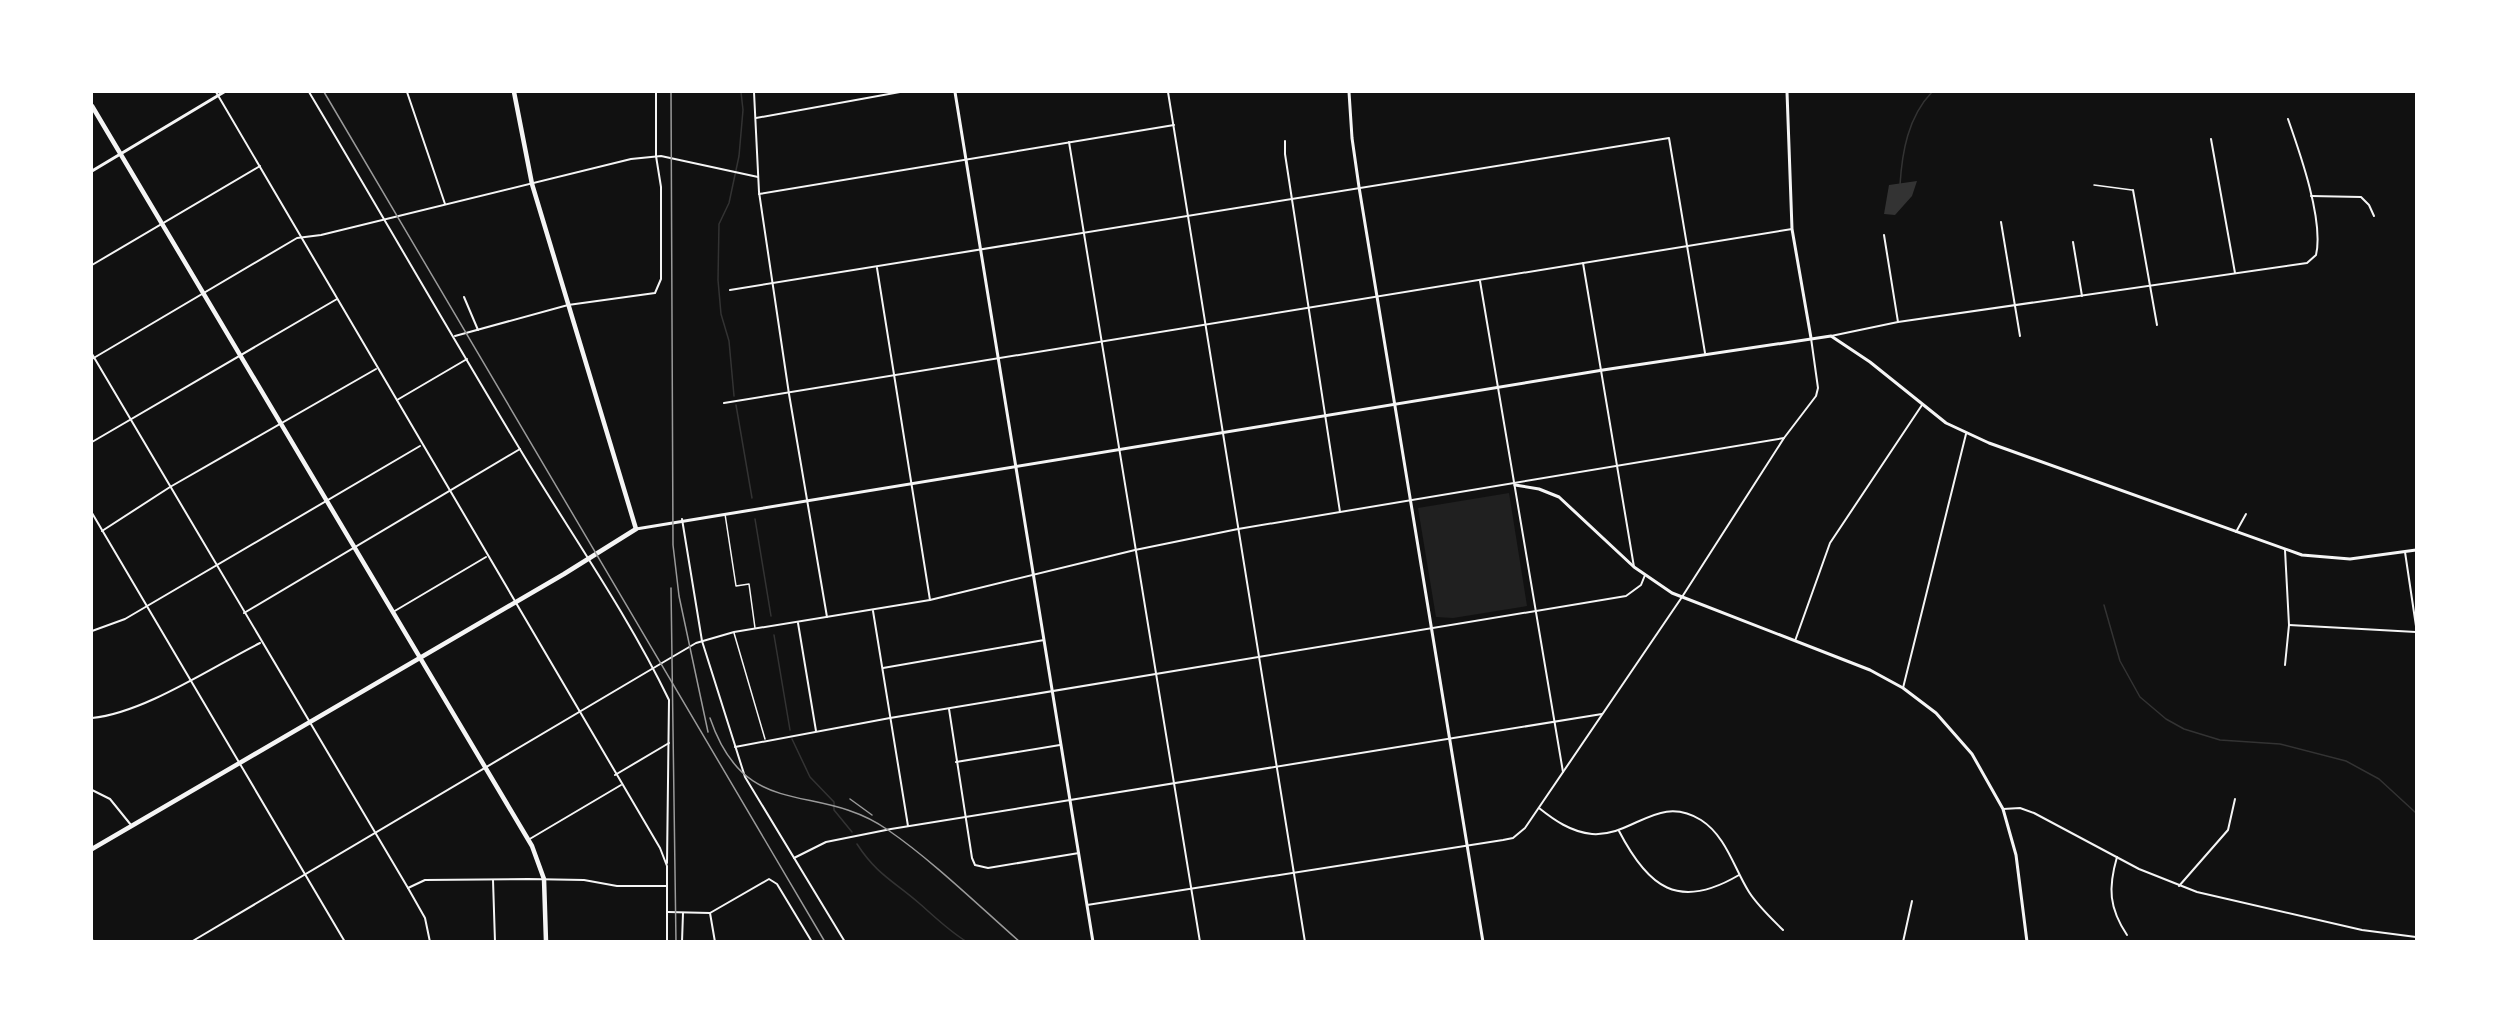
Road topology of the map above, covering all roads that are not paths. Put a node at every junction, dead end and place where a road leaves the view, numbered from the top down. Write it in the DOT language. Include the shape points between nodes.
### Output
graph roads {
  1 [pos="224,92"];
  2 [pos="309,92"];
  3 [pos="407,92"];
  4 [pos="514,92"];
  5 [pos="656,92"];
  6 [pos="754,92"];
  7 [pos="900,92"];
  8 [pos="955,92"];
  9 [pos="1168,92"];
  10 [pos="1349,92"];
  11 [pos="1787,92"];
  12 [pos="217,93"];
  13 [pos="92,106"];
  14 [pos="756,118"];
  15 [pos="2289,119"];
  16 [pos="1174,125"];
  17 [pos="2211,139"];
  18 [pos="1285,141"];
  19 [pos="1069,142"];
  20 [pos="120,155"];
  21 [pos="656,156"];
  22 [pos="966,159"];
  23 [pos="260,166"];
  24 [pos="92,171"];
  25 [pos="758,177"];
  26 [pos="532,184"];
  27 [pos="2094,185"];
  28 [pos="1359,187"];
  29 [pos="2133,190"];
  30 [pos="759,194"];
  31 [pos="2311,196"];
  32 [pos="1292,197"];
  33 [pos="445,204"];
  34 [pos="1188,216"];
  35 [pos="2374,216"];
  36 [pos="384,219"];
  37 [pos="2001,222"];
  38 [pos="161,224"];
  39 [pos="1792,229"];
  40 [pos="1083,233"];
  41 [pos="1884,235"];
  42 [pos="301,237"];
  43 [pos="2073,242"];
  44 [pos="1688,246"];
  45 [pos="981,250"];
  46 [pos="1583,263"];
  47 [pos="92,265"];
  48 [pos="877,267"];
  49 [pos="2235,273"];
  50 [pos="1480,280"];
  51 [pos="772,284"];
  52 [pos="2150,285"];
  53 [pos="730,290"];
  54 [pos="202,293"];
  55 [pos="2082,296"];
  56 [pos="464,297"];
  57 [pos="1377,297"];
  58 [pos="337,299"];
  59 [pos="567,305"];
  60 [pos="2015,306"];
  61 [pos="1308,307"];
  62 [pos="1898,322"];
  63 [pos="1204,324"];
  64 [pos="2157,325"];
  65 [pos="478,330"];
  66 [pos="454,336"];
  67 [pos="1831,336"];
  68 [pos="2020,336"];
  69 [pos="1810,338"];
  70 [pos="1101,341"];
  71 [pos="92,354"];
  72 [pos="1705,354"];
  73 [pos="238,356"];
  74 [pos="998,358"];
  75 [pos="93,359"];
  76 [pos="467,359"];
  77 [pos="377,368"];
  78 [pos="1602,370"];
  79 [pos="893,375"];
  80 [pos="1498,389"];
  81 [pos="789,394"];
  82 [pos="396,401"];
  83 [pos="724,403"];
  84 [pos="1395,405"];
  85 [pos="1922,405"];
  86 [pos="1325,416"];
  87 [pos="130,419"];
  88 [pos="280,423"];
  89 [pos="1224,433"];
  90 [pos="1966,434"];
  91 [pos="1784,438"];
  92 [pos="92,442"];
  93 [pos="422,445"];
  94 [pos="520,449"];
  95 [pos="1119,449"];
  96 [pos="1015,466"];
  97 [pos="1618,466"];
  98 [pos="911,483"];
  99 [pos="1515,485"];
  100 [pos="170,487"];
  101 [pos="448,490"];
  102 [pos="327,500"];
  103 [pos="807,501"];
  104 [pos="1410,501"];
  105 [pos="1341,512"];
  106 [pos="92,513"];
  107 [pos="725,513"];
  108 [pos="2246,514"];
  109 [pos="682,519"];
  110 [pos="636,529"];
  111 [pos="1238,529"];
  112 [pos="102,531"];
  113 [pos="2236,532"];
  114 [pos="354,546"];
  115 [pos="1135,550"];
  116 [pos="2285,550"];
  117 [pos="2416,550"];
  118 [pos="2405,552"];
  119 [pos="487,557"];
  120 [pos="589,559"];
  121 [pos="216,565"];
  122 [pos="1634,567"];
  123 [pos="1033,574"];
  124 [pos="1645,575"];
  125 [pos="1682,597"];
  126 [pos="930,600"];
  127 [pos="514,603"];
  128 [pos="147,606"];
  129 [pos="873,611"];
  130 [pos="393,612"];
  131 [pos="244,613"];
  132 [pos="1534,613"];
  133 [pos="827,617"];
  134 [pos="798,622"];
  135 [pos="2289,625"];
  136 [pos="2416,626"];
  137 [pos="755,629"];
  138 [pos="1432,629"];
  139 [pos="92,631"];
  140 [pos="734,632"];
  141 [pos="2416,632"];
  142 [pos="1044,640"];
  143 [pos="702,641"];
  144 [pos="1795,641"];
  145 [pos="261,642"];
  146 [pos="421,657"];
  147 [pos="1260,657"];
  148 [pos="2285,665"];
  149 [pos="655,668"];
  150 [pos="882,668"];
  151 [pos="1155,673"];
  152 [pos="190,679"];
  153 [pos="1903,688"];
  154 [pos="1052,691"];
  155 [pos="949,709"];
  156 [pos="579,712"];
  157 [pos="1602,714"];
  158 [pos="92,718"];
  159 [pos="890,718"];
  160 [pos="1554,720"];
  161 [pos="308,723"];
  162 [pos="816,731"];
  163 [pos="1450,738"];
  164 [pos="765,739"];
  165 [pos="669,743"];
  166 [pos="1061,745"];
  167 [pos="736,748"];
  168 [pos="956,762"];
  169 [pos="239,764"];
  170 [pos="1277,765"];
  171 [pos="486,767"];
  172 [pos="1563,772"];
  173 [pos="615,775"];
  174 [pos="1173,782"];
  175 [pos="621,784"];
  176 [pos="92,790"];
  177 [pos="1070,799"];
  178 [pos="2235,799"];
  179 [pos="1539,808"];
  180 [pos="2003,809"];
  181 [pos="966,816"];
  182 [pos="131,825"];
  183 [pos="908,826"];
  184 [pos="1619,831"];
  185 [pos="374,834"];
  186 [pos="528,840"];
  187 [pos="1467,846"];
  188 [pos="92,849"];
  189 [pos="1078,853"];
  190 [pos="2117,857"];
  191 [pos="794,858"];
  192 [pos="667,866"];
  193 [pos="1294,872"];
  194 [pos="304,875"];
  195 [pos="1739,875"];
  196 [pos="543,879"];
  197 [pos="493,880"];
  198 [pos="667,886"];
  199 [pos="2179,886"];
  200 [pos="408,888"];
  201 [pos="1191,890"];
  202 [pos="1912,901"];
  203 [pos="1087,905"];
  204 [pos="668,912"];
  205 [pos="683,913"];
  206 [pos="710,913"];
  207 [pos="1783,930"];
  208 [pos="2127,935"];
  209 [pos="2416,937"];
  210 [pos="191,942"];
  211 [pos="345,942"];
  212 [pos="430,942"];
  213 [pos="495,942"];
  214 [pos="546,942"];
  215 [pos="667,942"];
  216 [pos="682,942"];
  217 [pos="715,942"];
  218 [pos="812,942"];
  219 [pos="844,942"];
  220 [pos="1093,942"];
  221 [pos="1200,942"];
  222 [pos="1305,942"];
  223 [pos="1483,942"];
  224 [pos="1558,942"];
  225 [pos="1584,942"];
  226 [pos="1903,942"];
  227 [pos="2027,942"];
  1 -- 12 [label="street"];
  2 -- 36 [label="street"];
  3 -- 33 [label="street"];
  4 -- 26 [label="main road"];
  5 -- 21 [label="street"];
  6 -- 14 [label="street"];
  7 -- 14 [label="street"];
  8 -- 22 [label="street"];
  9 -- 16 [label="street"];
  10 -- 28 [label="street"];
  11 -- 39 [label="street"];
  12 -- 20 [label="street"];
  12 -- 23 [label="street"];
  13 -- 20 [label="main road"];
  14 -- 25 [label="street"];
  15 -- 31 [label="street"];
  16 -- 19 [label="street"];
  16 -- 34 [label="street"];
  17 -- 49 [label="street"];
  18 -- 32 [label="street"];
  19 -- 22 [label="street"];
  19 -- 40 [label="street"];
  20 -- 24 [label="street"];
  20 -- 38 [label="main road"];
  21 -- 25 [label="street"];
  21 -- 26 [label="street"];
  21 -- 59 [label="street" via="661,187 661,279 655,293"];
  22 -- 30 [label="street"];
  22 -- 45 [label="street"];
  23 -- 38 [label="street"];
  23 -- 42 [label="street"];
  25 -- 30 [label="street"];
  26 -- 33 [label="street"];
  26 -- 59 [label="main road"];
  27 -- 29 [label="lane"];
  28 -- 32 [label="street"];
  28 -- 44 [label="street" via="1669,138"];
  28 -- 57 [label="street"];
  29 -- 52 [label="street"];
  30 -- 51 [label="street"];
  31 -- 35 [label="street" via="2361,197"];
  31 -- 49 [label="street" via="2317,248 2313,259"];
  32 -- 34 [label="street"];
  32 -- 61 [label="street"];
  33 -- 36 [label="street"];
  34 -- 40 [label="street"];
  34 -- 63 [label="street"];
  36 -- 42 [label="street"];
  36 -- 66 [label="street"];
  37 -- 60 [label="street"];
  38 -- 47 [label="street"];
  38 -- 54 [label="main road"];
  39 -- 44 [label="street"];
  39 -- 69 [label="street"];
  40 -- 45 [label="street"];
  40 -- 70 [label="street"];
  41 -- 62 [label="street"];
  42 -- 54 [label="street"];
  42 -- 58 [label="street"];
  43 -- 55 [label="street"];
  44 -- 46 [label="street"];
  44 -- 72 [label="street"];
  45 -- 48 [label="street"];
  45 -- 74 [label="street"];
  46 -- 50 [label="street"];
  46 -- 78 [label="street"];
  48 -- 51 [label="street"];
  48 -- 79 [label="street"];
  49 -- 52 [label="street"];
  50 -- 57 [label="street"];
  50 -- 80 [label="street"];
  51 -- 53 [label="street"];
  51 -- 81 [label="street"];
  52 -- 55 [label="street"];
  52 -- 64 [label="street"];
  54 -- 73 [label="main road"];
  54 -- 75 [label="street"];
  55 -- 60 [label="street"];
  56 -- 65 [label="street"];
  57 -- 61 [label="street"];
  57 -- 84 [label="street"];
  58 -- 73 [label="street"];
  58 -- 77 [label="street"];
  59 -- 65 [label="street"];
  59 -- 110 [label="main road"];
  60 -- 62 [label="street"];
  60 -- 68 [label="street"];
  61 -- 63 [label="street"];
  61 -- 86 [label="street"];
  62 -- 67 [label="street"];
  63 -- 70 [label="street"];
  63 -- 89 [label="street"];
  65 -- 66 [label="street"];
  66 -- 76 [label="street"];
  67 -- 69 [label="street"];
  67 -- 85 [label="street"];
  69 -- 72 [label="street"];
  69 -- 91 [label="street" via="1816,396"];
  70 -- 74 [label="street"];
  70 -- 95 [label="street"];
  71 -- 75 [label="street"];
  72 -- 78 [label="street"];
  73 -- 87 [label="street"];
  73 -- 88 [label="main road"];
  74 -- 79 [label="street"];
  74 -- 96 [label="street"];
  75 -- 87 [label="street"];
  76 -- 82 [label="street"];
  76 -- 94 [label="street"];
  77 -- 82 [label="street"];
  77 -- 88 [label="street"];
  78 -- 80 [label="street"];
  78 -- 97 [label="street"];
  79 -- 81 [label="street"];
  79 -- 98 [label="street"];
  80 -- 84 [label="street"];
  80 -- 99 [label="street"];
  81 -- 83 [label="street"];
  81 -- 103 [label="street"];
  82 -- 93 [label="street"];
  84 -- 86 [label="street"];
  84 -- 104 [label="street"];
  85 -- 90 [label="street"];
  85 -- 144 [label="street" via="1830,543"];
  86 -- 89 [label="street"];
  86 -- 105 [label="street"];
  87 -- 92 [label="street"];
  87 -- 100 [label="street"];
  88 -- 100 [label="street"];
  88 -- 102 [label="main road"];
  89 -- 95 [label="street"];
  89 -- 111 [label="street"];
  90 -- 113 [label="street"];
  90 -- 153 [label="street"];
  91 -- 97 [label="street"];
  91 -- 125 [label="street"];
  93 -- 101 [label="street"];
  93 -- 102 [label="street"];
  94 -- 101 [label="street"];
  94 -- 120 [label="street"];
  95 -- 96 [label="street"];
  95 -- 115 [label="street"];
  96 -- 98 [label="street"];
  96 -- 123 [label="street"];
  97 -- 99 [label="street"];
  97 -- 122 [label="street"];
  98 -- 103 [label="street"];
  98 -- 126 [label="street"];
  99 -- 104 [label="street"];
  99 -- 122 [label="street" via="1559,497"];
  99 -- 132 [label="street"];
  100 -- 112 [label="street"];
  100 -- 121 [label="street"];
  101 -- 114 [label="street"];
  101 -- 119 [label="street"];
  102 -- 114 [label="main road"];
  102 -- 121 [label="street"];
  103 -- 107 [label="street"];
  103 -- 133 [label="street"];
  104 -- 105 [label="street"];
  104 -- 138 [label="street"];
  105 -- 111 [label="street"];
  106 -- 112 [label="street"];
  107 -- 109 [label="street"];
  107 -- 137 [label="lane" via="736,586 749,584"];
  108 -- 113 [label="street"];
  109 -- 110 [label="street"];
  109 -- 143 [label="street"];
  110 -- 120 [label="main road"];
  111 -- 115 [label="street"];
  111 -- 147 [label="street"];
  112 -- 128 [label="street"];
  113 -- 116 [label="street"];
  114 -- 130 [label="main road"];
  114 -- 131 [label="street"];
  115 -- 123 [label="street"];
  115 -- 151 [label="street"];
  116 -- 118 [label="street" via="2340,560"];
  116 -- 135 [label="street"];
  117 -- 118 [label="street"];
  118 -- 136 [label="street"];
  119 -- 127 [label="street"];
  119 -- 130 [label="street"];
  120 -- 127 [label="main road"];
  120 -- 149 [label="street"];
  121 -- 128 [label="street"];
  121 -- 131 [label="street"];
  122 -- 124 [label="street"];
  123 -- 126 [label="street"];
  123 -- 142 [label="street"];
  124 -- 125 [label="street"];
  124 -- 132 [label="street" via="1641,585 1626,596"];
  125 -- 144 [label="street"];
  125 -- 157 [label="street"];
  126 -- 129 [label="street"];
  127 -- 146 [label="main road"];
  127 -- 156 [label="street"];
  128 -- 139 [label="street" via="112,626"];
  128 -- 152 [label="street"];
  129 -- 133 [label="street"];
  129 -- 150 [label="street"];
  130 -- 146 [label="main road"];
  131 -- 145 [label="street"];
  132 -- 138 [label="street"];
  132 -- 160 [label="street"];
  133 -- 134 [label="street"];
  134 -- 137 [label="street"];
  134 -- 162 [label="street"];
  135 -- 141 [label="street"];
  135 -- 148 [label="street"];
  137 -- 140 [label="street"];
  138 -- 147 [label="street"];
  138 -- 163 [label="street"];
  140 -- 143 [label="street"];
  140 -- 164 [label="lane"];
  142 -- 150 [label="street"];
  142 -- 154 [label="street"];
  143 -- 149 [label="street"];
  143 -- 167 [label="street"];
  144 -- 153 [label="street" via="1870,670"];
  145 -- 152 [label="street"];
  145 -- 161 [label="street"];
  146 -- 161 [label="main road"];
  146 -- 171 [label="main road"];
  147 -- 151 [label="street"];
  147 -- 170 [label="street"];
  149 -- 156 [label="street"];
  149 -- 165 [label="street" via="669,700"];
  150 -- 159 [label="street"];
  151 -- 154 [label="street"];
  151 -- 174 [label="street"];
  152 -- 158 [label="street" via="143,705"];
  152 -- 169 [label="street"];
  153 -- 180 [label="street" via="1936,713 1967,747"];
  154 -- 155 [label="street"];
  154 -- 166 [label="street"];
  155 -- 159 [label="street"];
  155 -- 168 [label="street"];
  156 -- 171 [label="street"];
  156 -- 173 [label="street"];
  157 -- 160 [label="street"];
  157 -- 172 [label="street"];
  159 -- 162 [label="street"];
  159 -- 183 [label="street"];
  160 -- 163 [label="street"];
  160 -- 172 [label="street"];
  161 -- 169 [label="main road"];
  161 -- 185 [label="street"];
  162 -- 164 [label="street"];
  163 -- 170 [label="street"];
  163 -- 187 [label="street"];
  164 -- 167 [label="street"];
  165 -- 173 [label="street"];
  165 -- 192 [label="street"];
  166 -- 168 [label="street"];
  166 -- 177 [label="street"];
  167 -- 191 [label="street" via="750,788"];
  168 -- 181 [label="street"];
  169 -- 182 [label="main road"];
  169 -- 194 [label="street"];
  170 -- 174 [label="street"];
  170 -- 193 [label="street"];
  171 -- 185 [label="street"];
  171 -- 186 [label="main road"];
  172 -- 179 [label="street"];
  173 -- 175 [label="street"];
  174 -- 177 [label="street"];
  174 -- 201 [label="street"];
  175 -- 186 [label="street"];
  175 -- 192 [label="street"];
  176 -- 182 [label="street" via="110,799"];
  177 -- 181 [label="street"];
  177 -- 189 [label="street"];
  178 -- 199 [label="street" via="2228,830"];
  179 -- 184 [label="street" via="1580,832"];
  179 -- 187 [label="street" via="1513,838"];
  180 -- 190 [label="street" via="2027,810"];
  180 -- 227 [label="street" via="2016,855"];
  181 -- 183 [label="street"];
  181 -- 189 [label="street" via="972,858 978,867"];
  182 -- 188 [label="main road"];
  183 -- 191 [label="street" via="838,839"];
  184 -- 195 [label="street" via="1650,878 1672,889 1709,890"];
  184 -- 195 [label="street" via="1649,815 1670,811 1689,814 1718,835"];
  185 -- 194 [label="street"];
  185 -- 200 [label="street"];
  186 -- 196 [label="main road"];
  187 -- 193 [label="street"];
  187 -- 223 [label="street"];
  189 -- 203 [label="street"];
  190 -- 199 [label="street"];
  190 -- 208 [label="street" via="2109,890 2111,906"];
  191 -- 219 [label="street"];
  192 -- 198 [label="street"];
  193 -- 201 [label="street"];
  193 -- 222 [label="street"];
  194 -- 210 [label="street"];
  194 -- 211 [label="street"];
  195 -- 207 [label="street" via="1760,907"];
  196 -- 197 [label="street"];
  196 -- 198 [label="street" via="584,880 606,886"];
  196 -- 214 [label="main road"];
  197 -- 200 [label="street" via="425,880"];
  197 -- 213 [label="street"];
  198 -- 204 [label="street"];
  199 -- 209 [label="street" via="2362,930"];
  200 -- 212 [label="street" via="424,918"];
  201 -- 203 [label="street"];
  201 -- 221 [label="street"];
  202 -- 226 [label="street"];
  203 -- 220 [label="street"];
  204 -- 205 [label="street"];
  204 -- 215 [label="street"];
  205 -- 206 [label="street"];
  205 -- 216 [label="street"];
  206 -- 217 [label="street"];
  206 -- 218 [label="street" via="763,880 771,880"];
  224 -- 225 [label="street"];
}
